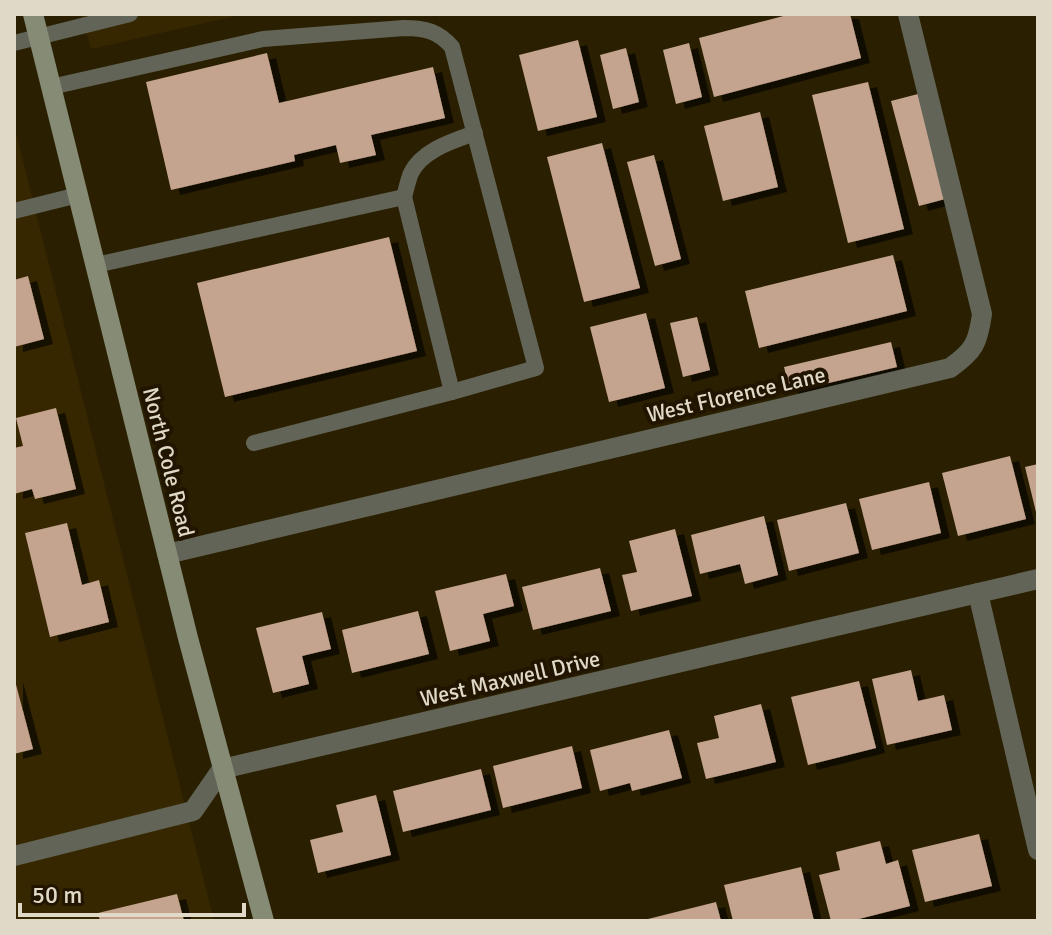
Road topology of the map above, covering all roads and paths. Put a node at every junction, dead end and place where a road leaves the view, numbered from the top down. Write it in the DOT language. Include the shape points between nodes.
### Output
graph roads {
  1 [pos="33,14"];
  2 [pos="130,14"];
  3 [pos="908,14"];
  4 [pos="39,36"];
  5 [pos="14,43"];
  6 [pos="51,87"];
  7 [pos="475,133"];
  8 [pos="78,195"];
  9 [pos="404,197"];
  10 [pos="14,211"];
  11 [pos="96,265"];
  12 [pos="452,392"];
  13 [pos="254,443"];
  14 [pos="167,554"];
  15 [pos="1038,579"];
  16 [pos="978,593"];
  17 [pos="222,769"];
  18 [pos="1038,850"];
  19 [pos="14,856"];
  20 [pos="264,921"];
  1 -- 4 [label="main road, North Cole Road"];
  2 -- 4 [label="lane"];
  3 -- 14 [label="street, West Florence Lane" via="982,314 970,354 950,368"];
  4 -- 5 [label="lane"];
  4 -- 6 [label="main road, North Cole Road"];
  6 -- 7 [label="lane" via="263,39 426,28 452,47"];
  6 -- 8 [label="main road, North Cole Road"];
  7 -- 9 [label="lane" via="426,156 411,172"];
  7 -- 12 [label="lane" via="536,368"];
  8 -- 10 [label="lane"];
  8 -- 11 [label="main road, North Cole Road"];
  9 -- 11 [label="lane"];
  9 -- 12 [label="lane"];
  11 -- 14 [label="main road, North Cole Road"];
  12 -- 13 [label="lane"];
  14 -- 17 [label="main road, North Cole Road"];
  15 -- 16 [label="street, West Maxwell Drive"];
  16 -- 17 [label="street, West Maxwell Drive"];
  16 -- 18 [label="street"];
  17 -- 19 [label="street" via="193,811"];
  17 -- 20 [label="main road, North Cole Road"];
}
